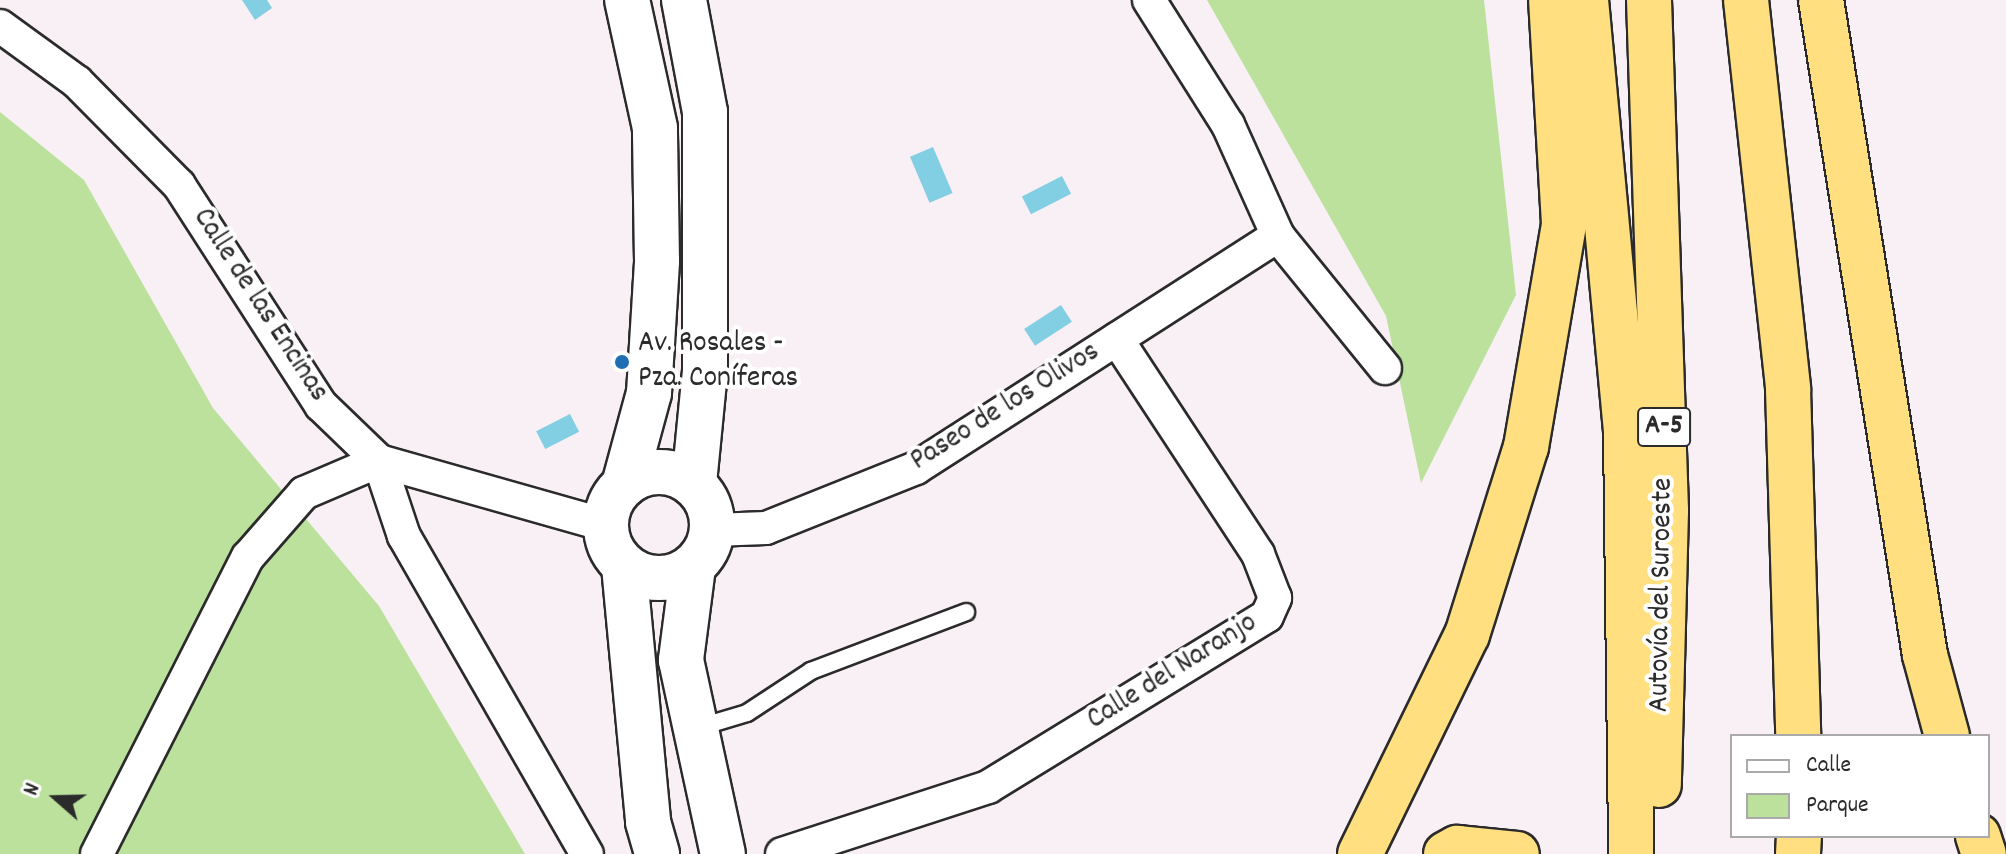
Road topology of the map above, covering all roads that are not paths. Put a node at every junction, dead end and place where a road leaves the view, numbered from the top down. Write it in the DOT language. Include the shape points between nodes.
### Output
graph roads {
  1 [pos="627,0"];
  2 [pos="684,0"];
  3 [pos="1149,0"];
  4 [pos="1551,0"];
  5 [pos="1586,0"];
  6 [pos="1649,0"];
  7 [pos="1746,0"];
  8 [pos="1765,0"];
  9 [pos="1821,0"];
  10 [pos="0,26"];
  11 [pos="1754,52"];
  12 [pos="1278,236"];
  13 [pos="1117,339"];
  14 [pos="1385,368"];
  15 [pos="379,461"];
  16 [pos="694,484"];
  17 [pos="624,485"];
  18 [pos="605,525"];
  19 [pos="703,549"];
  20 [pos="624,566"];
  21 [pos="966,612"];
  22 [pos="696,728"];
  23 [pos="1798,734"];
  24 [pos="1946,734"];
  25 [pos="97,854"];
  26 [pos="587,854"];
  27 [pos="657,854"];
  28 [pos="723,854"];
  29 [pos="782,854"];
  30 [pos="1360,854"];
  31 [pos="1446,854"];
  32 [pos="1517,854"];
  33 [pos="1631,854"];
  34 [pos="1658,854"];
  1 -- 17 [label="street" via="655,128 657,261 649,393"];
  2 -- 16 [label="street" via="705,112 705,371"];
  3 -- 12 [label="street" via="1228,125"];
  4 -- 30 [label="highway" via="1564,224 1526,447 1467,635"];
  5 -- 33 [label="highway" via="1626,432"];
  6 -- 34 [label="highway, Autovía del Suroeste / A-5" via="1666,511"];
  7 -- 11 [label="highway"];
  8 -- 11 [label="highway"];
  9 -- 24 [label="highway" via="1925,655"];
  10 -- 15 [label="street, Calle de las Encinas" via="77,82 179,185 321,405"];
  11 -- 23 [label="highway" via="1788,389"];
  12 -- 13 [label="street, Paseo de los Olivos"];
  12 -- 14 [label="street"];
  13 -- 19 [label="street, Paseo de los Olivos" via="916,468"];
  13 -- 29 [label="street, Calle del Naranjo" via="1258,554 1275,598 1267,616 988,787"];
  15 -- 18 [label="street, Calle de las Encinas"];
  15 -- 25 [label="street" via="304,493 248,557"];
  15 -- 26 [label="street" via="404,536"];
  16 -- 17 [label="street" via="665,471"];
  16 -- 19 [label="street" via="712,512"];
  17 -- 18 [label="street"];
  18 -- 20 [label="street"];
  19 -- 20 [label="street" via="654,579"];
  19 -- 22 [label="street" via="681,660"];
  20 -- 27 [label="street" via="648,822"];
  21 -- 22 [label="lane" via="811,671 747,713"];
  22 -- 28 [label="street"];
  31 -- 32 [label="highway" via="1457,848"];
}
